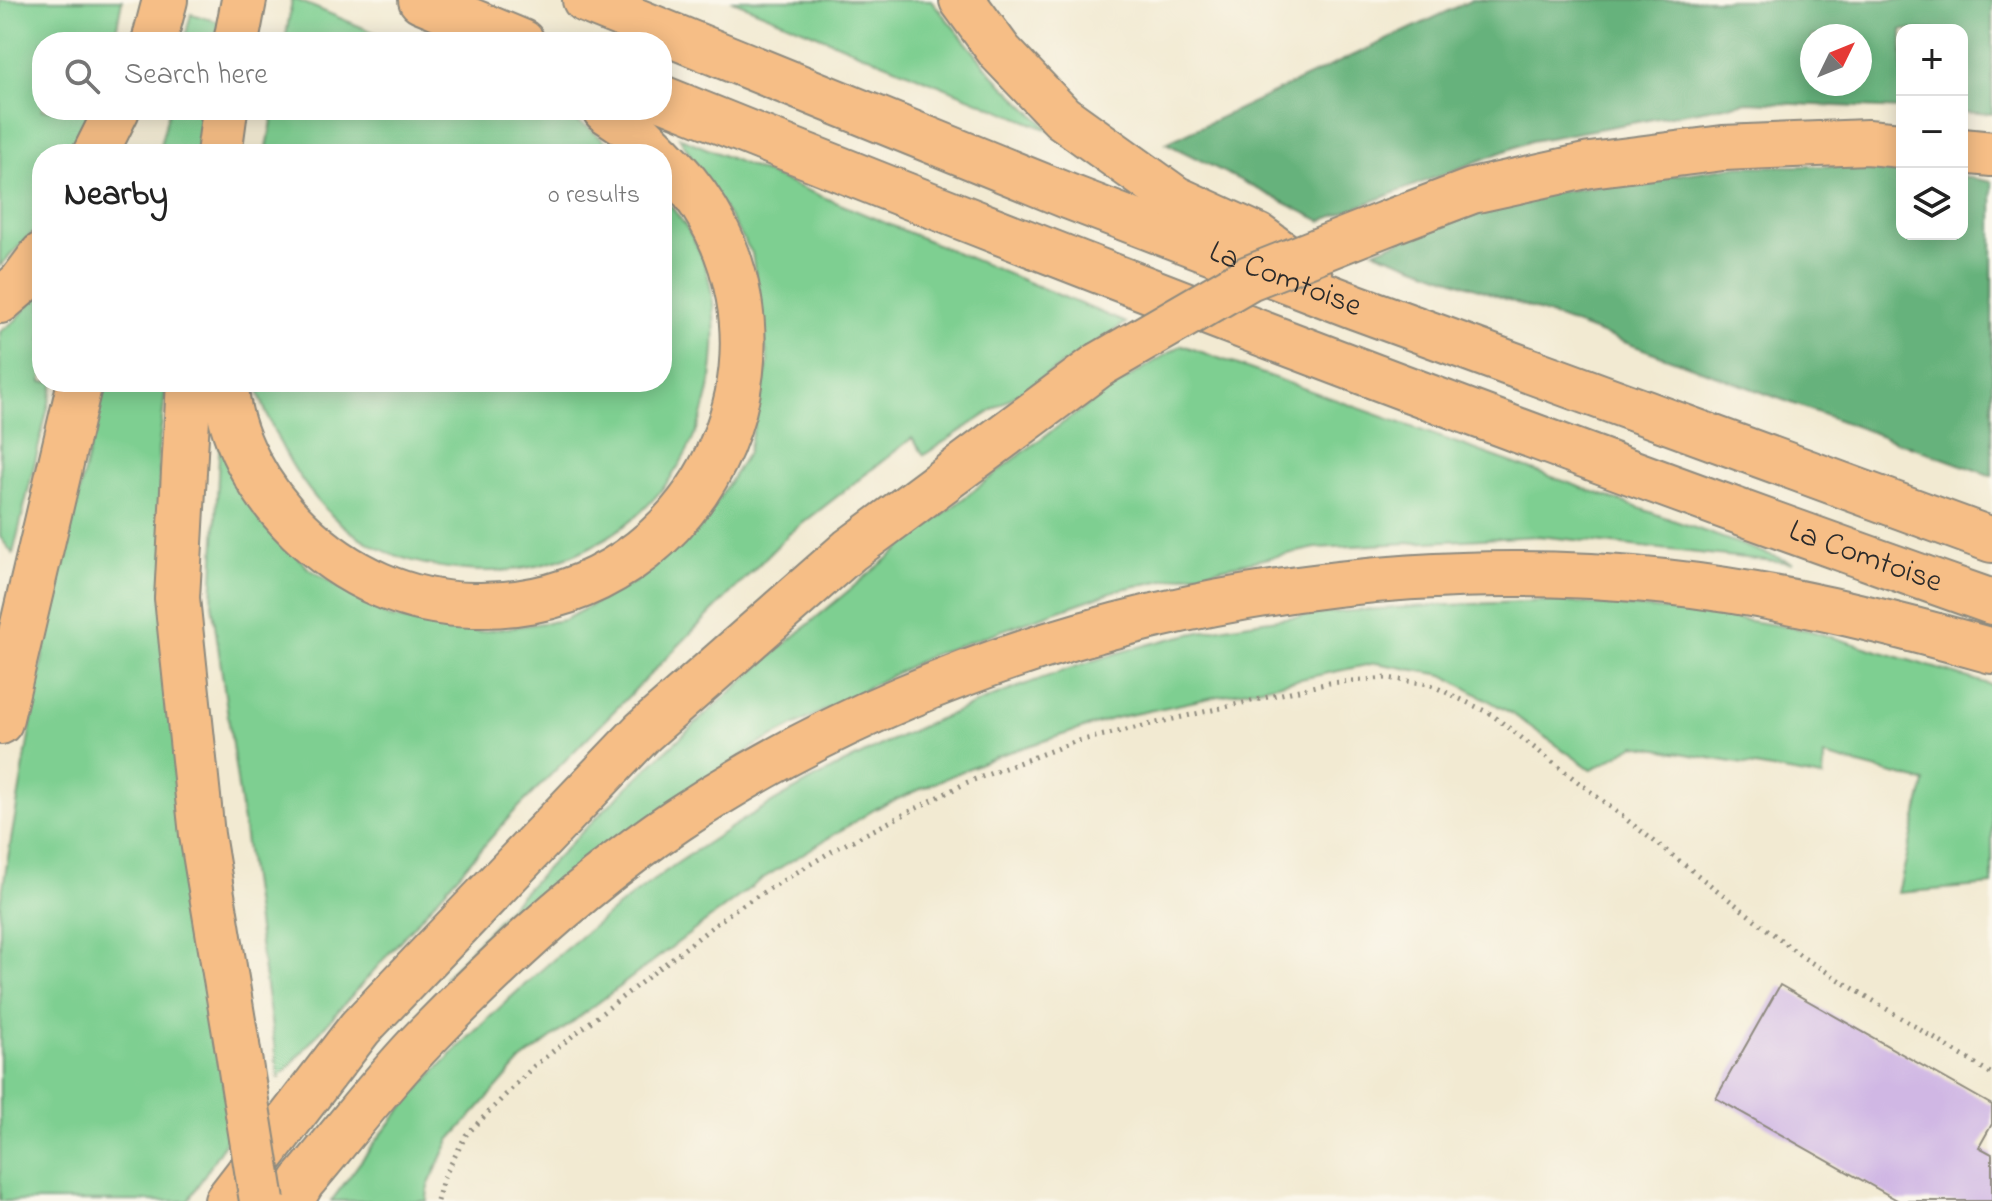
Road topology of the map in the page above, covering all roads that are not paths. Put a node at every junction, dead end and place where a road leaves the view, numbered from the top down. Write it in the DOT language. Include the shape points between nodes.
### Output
graph roads {
  1 [pos="244,0"];
  2 [pos="421,0"];
  3 [pos="585,0"];
  4 [pos="962,0"];
  5 [pos="238,32"];
  6 [pos="491,32"];
  7 [pos="664,32"];
  8 [pos="672,35"];
  9 [pos="672,102"];
  10 [pos="112,120"];
  11 [pos="137,120"];
  12 [pos="224,120"];
  13 [pos="620,120"];
  14 [pos="100,144"];
  15 [pos="131,144"];
  16 [pos="220,144"];
  17 [pos="650,144"];
  18 [pos="1896,144"];
  19 [pos="1968,152"];
  20 [pos="1992,154"];
  21 [pos="672,168"];
  22 [pos="32,268"];
  23 [pos="0,301"];
  24 [pos="1356,307"];
  25 [pos="78,392"];
  26 [pos="188,392"];
  27 [pos="226,392"];
  28 [pos="1992,540"];
  29 [pos="1992,602"];
  30 [pos="1992,651"];
  31 [pos="0,722"];
  32 [pos="227,1201"];
  33 [pos="262,1201"];
  34 [pos="291,1201"];
  1 -- 5 [label="highway"];
  2 -- 6 [label="highway"];
  3 -- 7 [label="highway, La Comtoise"];
  4 -- 24 [label="highway" via="1000,52 1062,117 1175,198 1258,236"];
  8 -- 24 [label="highway, La Comtoise"];
  9 -- 29 [label="highway, La Comtoise" via="1253,331"];
  10 -- 14 [label="highway"];
  11 -- 15 [label="highway"];
  12 -- 16 [label="highway"];
  13 -- 17 [label="highway"];
  18 -- 32 [label="highway, bridge" via="1723,148 1590,165 1472,191 1249,278 1099,365 850,550 643,732 360,1028"];
  19 -- 20 [label="highway"];
  21 -- 27 [label="highway" via="702,204 725,245 740,293 740,389 726,437 703,484 672,524 587,585 540,601 451,605 405,595 357,575 283,514 252,467 226,410"];
  22 -- 23 [label="highway"];
  24 -- 28 [label="highway, La Comtoise"];
  25 -- 31 [label="highway"];
  26 -- 33 [label="highway, bridge" via="177,598 202,835"];
  30 -- 34 [label="highway" via="1787,601 1666,582 1516,573 1340,583 1168,613 977,668 828,731 676,821 557,914 424,1039"];
}
